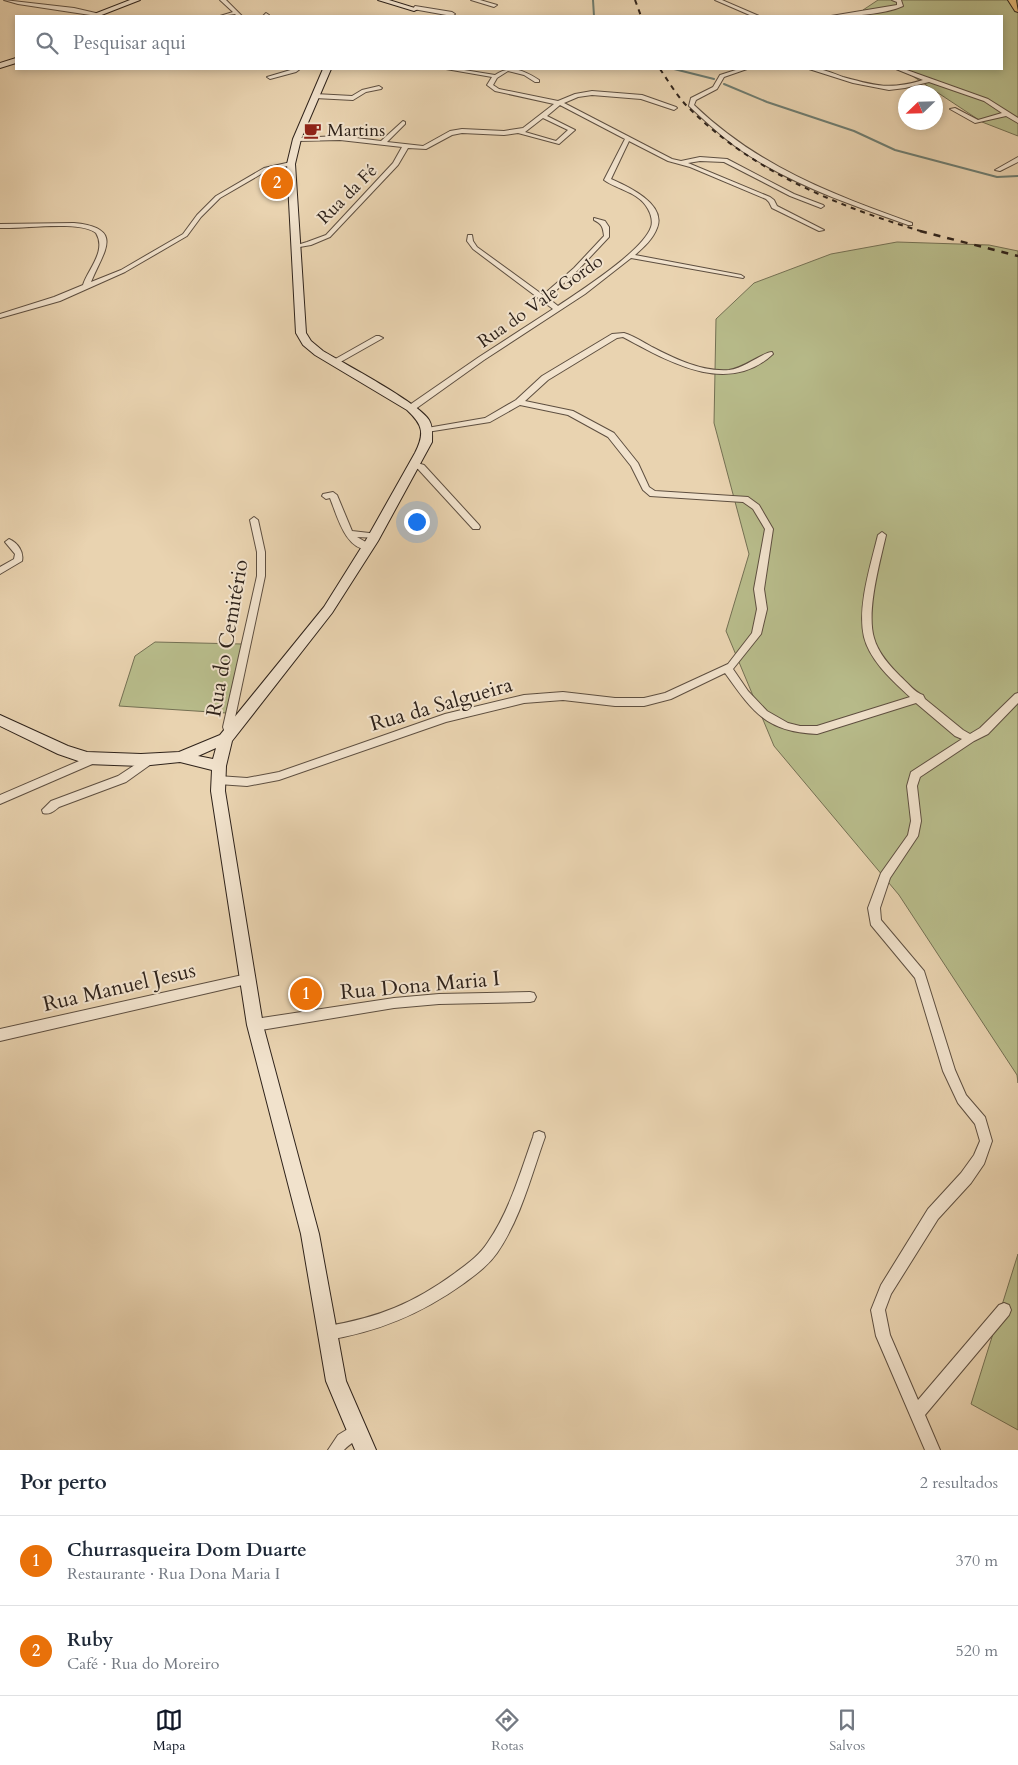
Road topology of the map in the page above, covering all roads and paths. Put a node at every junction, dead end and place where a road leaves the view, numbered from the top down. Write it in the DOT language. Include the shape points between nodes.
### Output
graph roads {
  1 [pos="7,0"];
  2 [pos="137,0"];
  3 [pos="223,0"];
  4 [pos="381,0"];
  5 [pos="421,0"];
  6 [pos="474,0"];
  7 [pos="718,0"];
  8 [pos="895,0"];
  9 [pos="1012,0"];
  10 [pos="494,4"];
  11 [pos="1018,9"];
  12 [pos="414,11"];
  13 [pos="238,14"];
  14 [pos="452,14"];
  15 [pos="95,15"];
  16 [pos="406,15"];
  17 [pos="754,15"];
  18 [pos="842,15"];
  19 [pos="15,60"];
  20 [pos="0,66"];
  21 [pos="296,70"];
  22 [pos="327,70"];
  23 [pos="455,70"];
  24 [pos="505,70"];
  25 [pos="511,70"];
  26 [pos="741,70"];
  27 [pos="815,70"];
  28 [pos="902,70"];
  29 [pos="494,76"];
  30 [pos="270,77"];
  31 [pos="928,80"];
  32 [pos="537,81"];
  33 [pos="378,88"];
  34 [pos="314,96"];
  35 [pos="559,103"];
  36 [pos="674,108"];
  37 [pos="953,109"];
  38 [pos="1007,114"];
  39 [pos="543,116"];
  40 [pos="403,122"];
  41 [pos="1018,122"];
  42 [pos="520,132"];
  43 [pos="628,138"];
  44 [pos="297,139"];
  45 [pos="382,143"];
  46 [pos="406,146"];
  47 [pos="1018,159"];
  48 [pos="678,162"];
  49 [pos="291,164"];
  50 [pos="998,170"];
  51 [pos="821,206"];
  52 [pos="596,219"];
  53 [pos="910,224"];
  54 [pos="0,226"];
  55 [pos="822,230"];
  56 [pos="470,236"];
  57 [pos="296,247"];
  58 [pos="628,256"];
  59 [pos="741,277"];
  60 [pos="86,287"];
  61 [pos="544,298"];
  62 [pos="558,310"];
  63 [pos="0,316"];
  64 [pos="379,338"];
  65 [pos="769,354"];
  66 [pos="334,362"];
  67 [pos="519,402"];
  68 [pos="411,408"];
  69 [pos="427,430"];
  70 [pos="414,465"];
  71 [pos="326,496"];
  72 [pos="254,520"];
  73 [pos="476,527"];
  74 [pos="882,535"];
  75 [pos="9,542"];
  76 [pos="371,542"];
  77 [pos="0,571"];
  78 [pos="727,668"];
  79 [pos="1018,697"];
  80 [pos="920,698"];
  81 [pos="0,720"];
  82 [pos="228,736"];
  83 [pos="970,738"];
  84 [pos="180,757"];
  85 [pos="92,759"];
  86 [pos="150,759"];
  87 [pos="219,773"];
  88 [pos="0,800"];
  89 [pos="47,810"];
  90 [pos="247,979"];
  91 [pos="530,997"];
  92 [pos="255,1025"];
  93 [pos="0,1035"];
  94 [pos="539,1138"];
  95 [pos="1004,1310"];
  96 [pos="327,1333"];
  97 [pos="917,1413"];
  98 [pos="356,1431"];
  99 [pos="335,1450"];
  100 [pos="366,1450"];
  101 [pos="933,1450"];
  1 -- 15 [label="street"];
  2 -- 15 [label="main road"];
  3 -- 13 [label="street"];
  4 -- 12 [label="main road"];
  5 -- 12 [label="main road"];
  6 -- 10 [label="street"];
  7 -- 17 [label="street"];
  8 -- 18 [label="street" via="900,6"];
  9 -- 11 [label="main road"];
  12 -- 14 [label="street"];
  12 -- 16 [label="main road"];
  19 -- 20 [label="main road"];
  21 -- 30 [label="street"];
  22 -- 34 [label="main road"];
  23 -- 29 [label="street"];
  24 -- 29 [label="street"];
  25 -- 32 [label="street"];
  26 -- 53 [label="street" via="722,76 715,88 693,99 691,105 731,140 765,162 837,197"];
  27 -- 31 [label="street" via="892,88"];
  28 -- 31 [label="street"];
  29 -- 35 [label="street" via="490,85 496,90"];
  31 -- 38 [label="street" via="986,100"];
  33 -- 34 [label="street" via="353,98"];
  34 -- 44 [label="main road"];
  35 -- 36 [label="street" via="584,94 600,93 642,97"];
  35 -- 39 [label="street"];
  35 -- 43 [label="street"];
  37 -- 38 [label="street" via="977,122"];
  38 -- 41 [label="street"];
  39 -- 42 [label="street"];
  39 -- 42 [label="street" via="572,130 557,143"];
  40 -- 45 [label="street"];
  42 -- 46 [label="street" via="462,131 450,133 424,148"];
  43 -- 48 [label="street"];
  43 -- 58 [label="street, Rua do Vale Gordo" via="607,180 642,197 654,212 655,228 642,246"];
  44 -- 45 [label="street" via="340,138"];
  44 -- 49 [label="main road"];
  45 -- 46 [label="street"];
  46 -- 57 [label="street, Rua da Fé" via="390,171 328,236"];
  47 -- 50 [label="street"];
  48 -- 51 [label="street" via="725,160 792,195"];
  48 -- 55 [label="street" via="768,198 774,207"];
  49 -- 57 [label="main road"];
  49 -- 60 [label="street" via="266,169 218,197 185,234 131,267"];
  52 -- 61 [label="street" via="603,222 607,236"];
  54 -- 60 [label="street" via="94,228 104,240 103,248"];
  56 -- 61 [label="street" via="475,248"];
  57 -- 66 [label="main road" via="303,337"];
  58 -- 59 [label="street"];
  58 -- 62 [label="street, Rua do Vale Gordo"];
  60 -- 63 [label="street"];
  61 -- 62 [label="street"];
  62 -- 68 [label="street, Rua do Vale Gordo"];
  64 -- 66 [label="street"];
  65 -- 67 [label="street" via="747,368 723,373 699,369 624,335 615,336 545,378"];
  66 -- 68 [label="main road"];
  67 -- 69 [label="street" via="487,420"];
  67 -- 78 [label="street, Rua da Salgueira" via="570,413 611,435 634,465 646,488 654,494 745,498 756,507 769,529 759,589 762,609 756,634"];
  68 -- 69 [label="main road" via="424,420"];
  69 -- 70 [label="main road" via="426,442"];
  70 -- 73 [label="street" via="421,467"];
  70 -- 76 [label="main road"];
  71 -- 76 [label="street" via="334,495 352,539 358,544"];
  72 -- 82 [label="street, Rua do Cemitério" via="261,552 261,576"];
  74 -- 80 [label="street" via="875,564 869,638 888,671"];
  75 -- 77 [label="street" via="18,554 18,561"];
  76 -- 82 [label="main road" via="328,610"];
  78 -- 80 [label="street" via="762,714 786,727 801,730 818,730"];
  78 -- 87 [label="street, Rua da Salgueira" via="668,696 644,702 562,696 524,699 445,718 279,776 246,782"];
  79 -- 83 [label="street" via="984,731"];
  80 -- 83 [label="street" via="959,733"];
  81 -- 85 [label="main road" via="62,750"];
  82 -- 84 [label="main road"];
  82 -- 87 [label="main road"];
  83 -- 97 [label="street" via="915,775 912,786 916,821 912,836 885,876 874,908 875,922 920,975 949,1071 962,1098 981,1121 986,1141 966,1178 933,1214 886,1290 878,1310 883,1336"];
  84 -- 86 [label="main road"];
  84 -- 87 [label="main road"];
  85 -- 86 [label="main road"];
  85 -- 88 [label="street"];
  86 -- 89 [label="street" via="122,779"];
  87 -- 90 [label="main road" via="220,805"];
  90 -- 92 [label="main road"];
  90 -- 93 [label="street, Rua Manuel Jesus"];
  91 -- 92 [label="street, Rua Dona Maria I" via="394,1003"];
  92 -- 96 [label="main road" via="310,1234"];
  94 -- 96 [label="street" via="507,1223 492,1249 471,1270 435,1296 394,1317 357,1329"];
  95 -- 97 [label="street"];
  96 -- 98 [label="main road" via="336,1381"];
  97 -- 101 [label="street"];
  98 -- 99 [label="street"];
  98 -- 100 [label="main road"];
}
